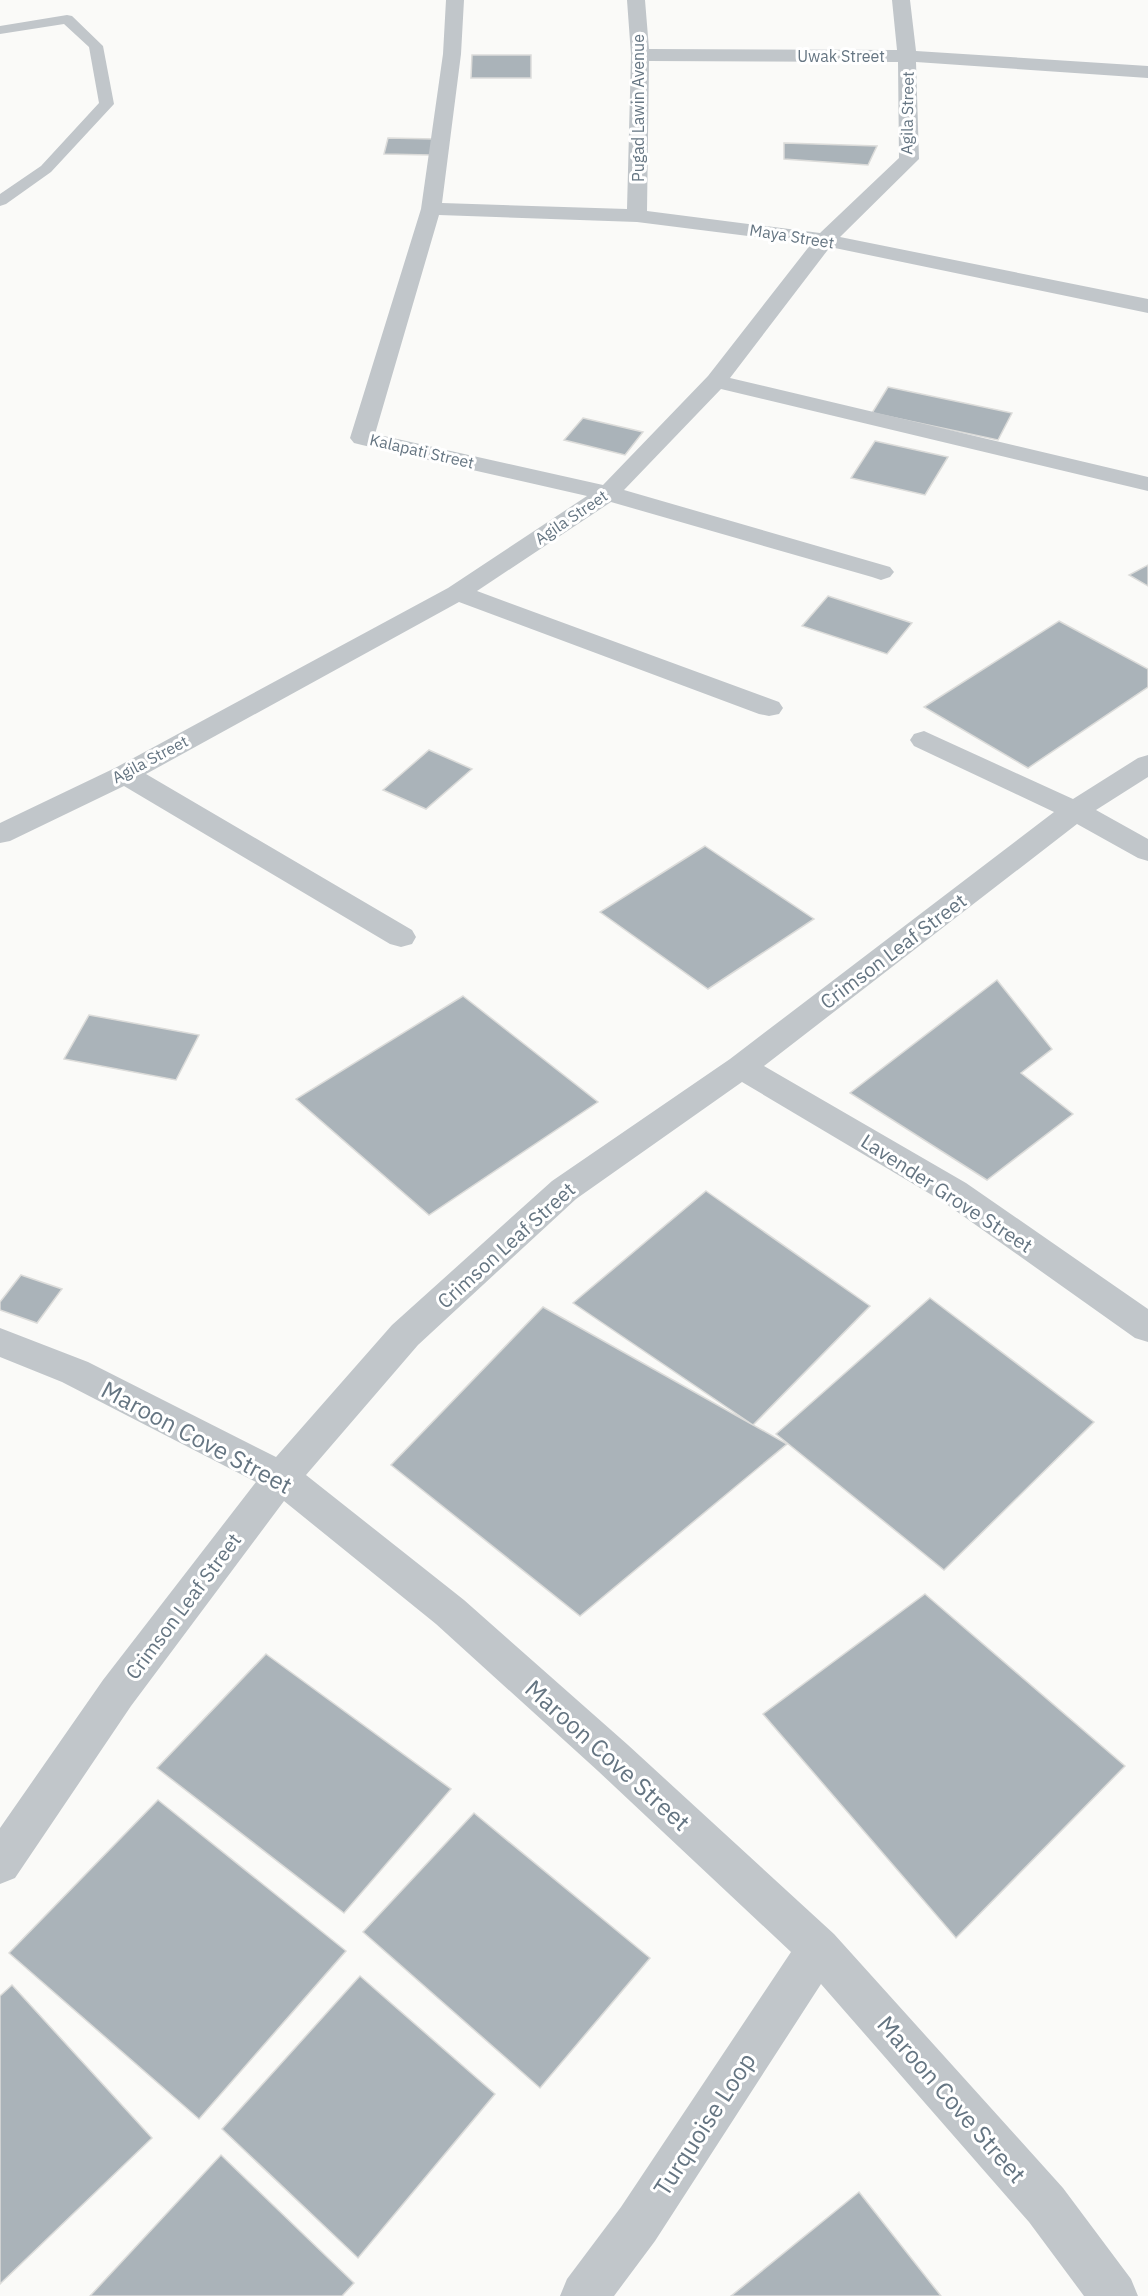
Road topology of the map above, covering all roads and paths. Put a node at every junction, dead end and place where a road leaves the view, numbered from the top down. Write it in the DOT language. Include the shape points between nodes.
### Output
graph roads {
  1 [pos="455,0"];
  2 [pos="636,0"];
  3 [pos="901,0"];
  4 [pos="0,30"];
  5 [pos="640,55"];
  6 [pos="907,56"];
  7 [pos="1148,72"];
  8 [pos="0,201"];
  9 [pos="431,209"];
  10 [pos="637,216"];
  11 [pos="825,240"];
  12 [pos="1148,306"];
  13 [pos="716,381"];
  14 [pos="1148,484"];
  15 [pos="608,493"];
  16 [pos="881,572"];
  17 [pos="457,593"];
  18 [pos="769,708"];
  19 [pos="924,740"];
  20 [pos="1148,765"];
  21 [pos="125,774"];
  22 [pos="1076,811"];
  23 [pos="0,834"];
  24 [pos="1148,851"];
  25 [pos="400,937"];
  26 [pos="741,1067"];
  27 [pos="1148,1328"];
  28 [pos="0,1342"];
  29 [pos="281,1477"];
  30 [pos="0,1864"];
  31 [pos="819,1949"];
  32 [pos="584,2296"];
  33 [pos="1114,2296"];
  1 -- 9 [label="street, Kalapati Street" via="452,54"];
  2 -- 5 [label="street, Pugad Lawin Avenue"];
  3 -- 6 [label="street, Agila Street"];
  4 -- 8 [label="lane" via="67,19 96,46 107,104 46,169"];
  5 -- 6 [label="street, Uwak Street"];
  5 -- 10 [label="street, Pugad Lawin Avenue"];
  6 -- 7 [label="street, Uwak Street"];
  6 -- 11 [label="street, Agila Street" via="909,159"];
  9 -- 10 [label="street, Maya Street"];
  9 -- 15 [label="street, Kalapati Street" via="362,438"];
  10 -- 11 [label="street, Maya Street"];
  11 -- 12 [label="street, Maya Street"];
  11 -- 13 [label="street, Agila Street"];
  13 -- 14 [label="street"];
  13 -- 15 [label="street, Agila Street"];
  15 -- 16 [label="street, Kalapati Street"];
  15 -- 17 [label="street, Agila Street"];
  17 -- 18 [label="street"];
  17 -- 21 [label="street, Agila Street"];
  19 -- 22 [label="street"];
  20 -- 22 [label="street, Crimson Leaf Street"];
  21 -- 23 [label="street, Agila Street"];
  21 -- 25 [label="street"];
  22 -- 24 [label="street"];
  22 -- 26 [label="street, Crimson Leaf Street"];
  26 -- 27 [label="street, Lavender Grove Street" via="954,1192"];
  26 -- 29 [label="street, Crimson Leaf Street" via="564,1190 405,1335"];
  28 -- 29 [label="street, Maroon Cove Street" via="75,1372"];
  29 -- 30 [label="street, Crimson Leaf Street" via="117,1694"];
  29 -- 31 [label="street, Maroon Cove Street" via="450,1612"];
  31 -- 32 [label="street, Turquoise Loop" via="638,2224"];
  31 -- 33 [label="street, Maroon Cove Street" via="1046,2205"];
}
